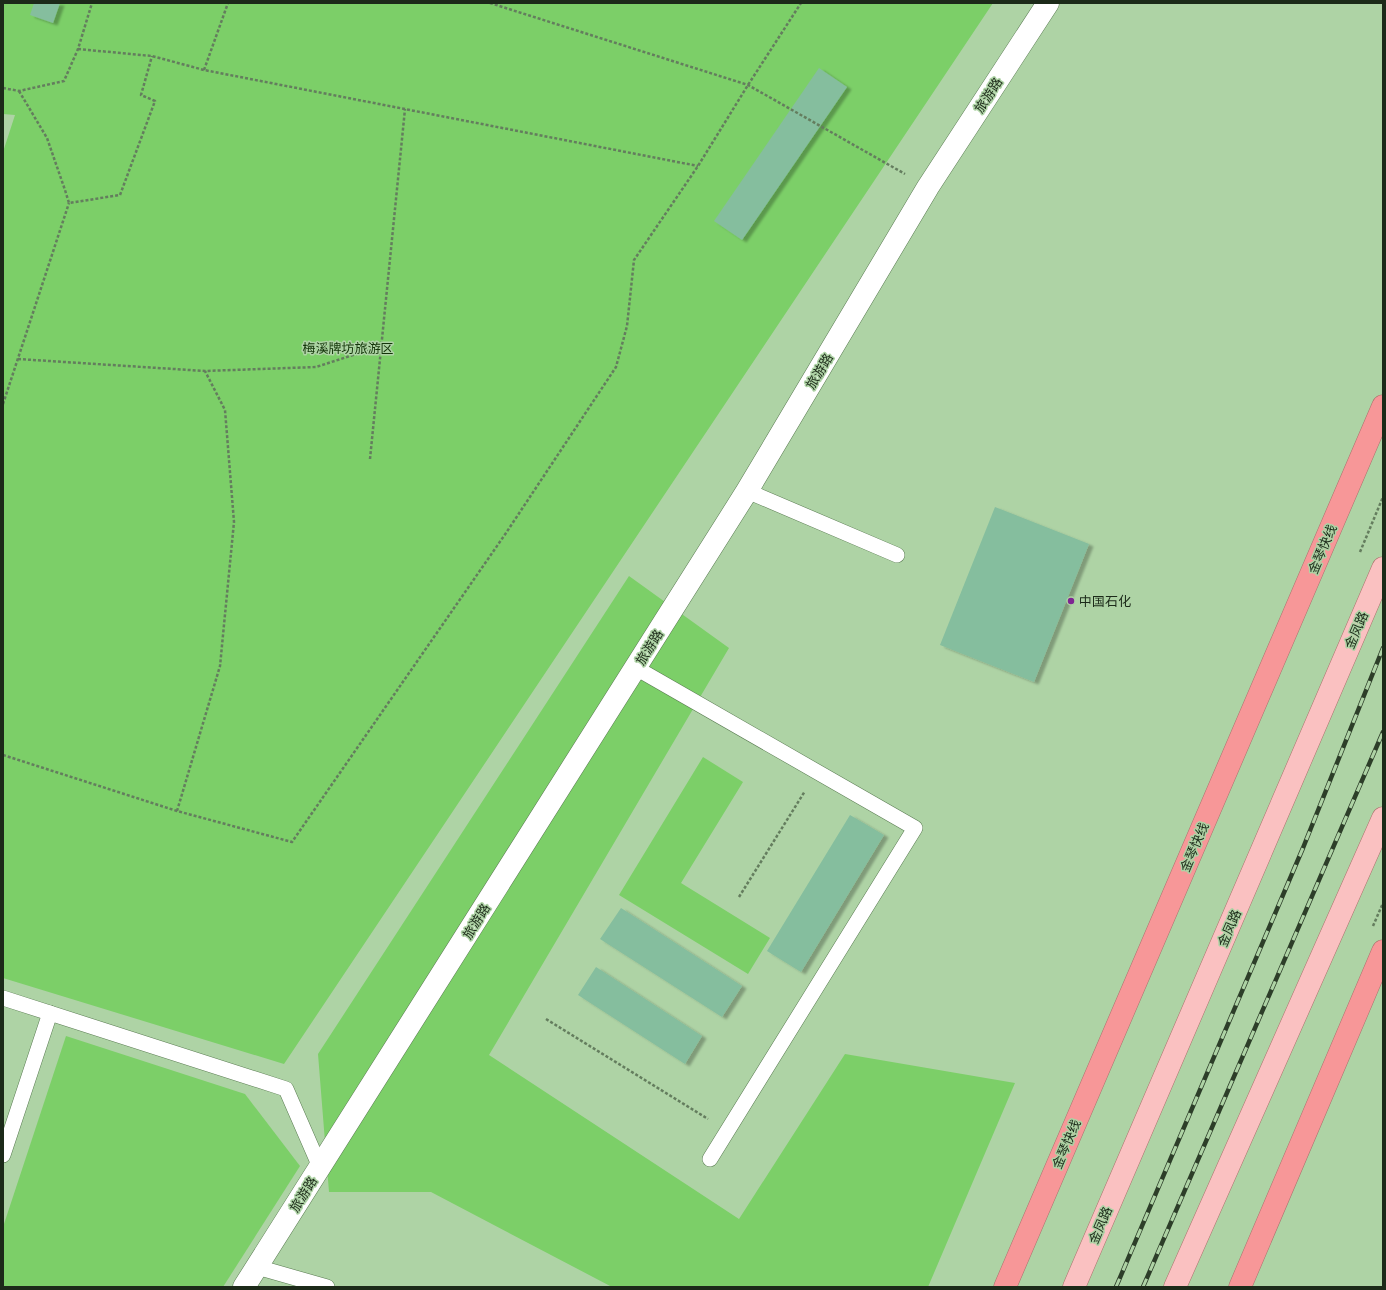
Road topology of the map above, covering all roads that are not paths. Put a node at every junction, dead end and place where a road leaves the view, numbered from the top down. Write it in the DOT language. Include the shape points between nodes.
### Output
graph roads {
  1 [pos="1048,3"];
  2 [pos="1383,406"];
  3 [pos="747,492"];
  4 [pos="897,556"];
  5 [pos="1383,568"];
  6 [pos="636,668"];
  7 [pos="1383,818"];
  8 [pos="1383,950"];
  9 [pos="3,998"];
  10 [pos="50,1013"];
  11 [pos="3,1155"];
  12 [pos="710,1159"];
  13 [pos="320,1167"];
  14 [pos="257,1267"];
  15 [pos="244,1287"];
  16 [pos="327,1287"];
  17 [pos="1005,1287"];
  18 [pos="1074,1287"];
  19 [pos="1174,1287"];
  20 [pos="1240,1287"];
  1 -- 3 [label="street, 旅游路" via="928,187"];
  2 -- 17 [label="highway, 金琴快线"];
  3 -- 4 [label="lane"];
  3 -- 6 [label="street, 旅游路"];
  5 -- 18 [label="main road, 金凤路"];
  6 -- 12 [label="lane" via="915,828"];
  6 -- 13 [label="street, 旅游路"];
  7 -- 19 [label="main road"];
  8 -- 20 [label="highway"];
  9 -- 10 [label="lane"];
  10 -- 11 [label="lane"];
  10 -- 13 [label="lane" via="286,1089"];
  13 -- 14 [label="street, 旅游路"];
  14 -- 15 [label="street, 旅游路"];
  14 -- 16 [label="lane"];
}
